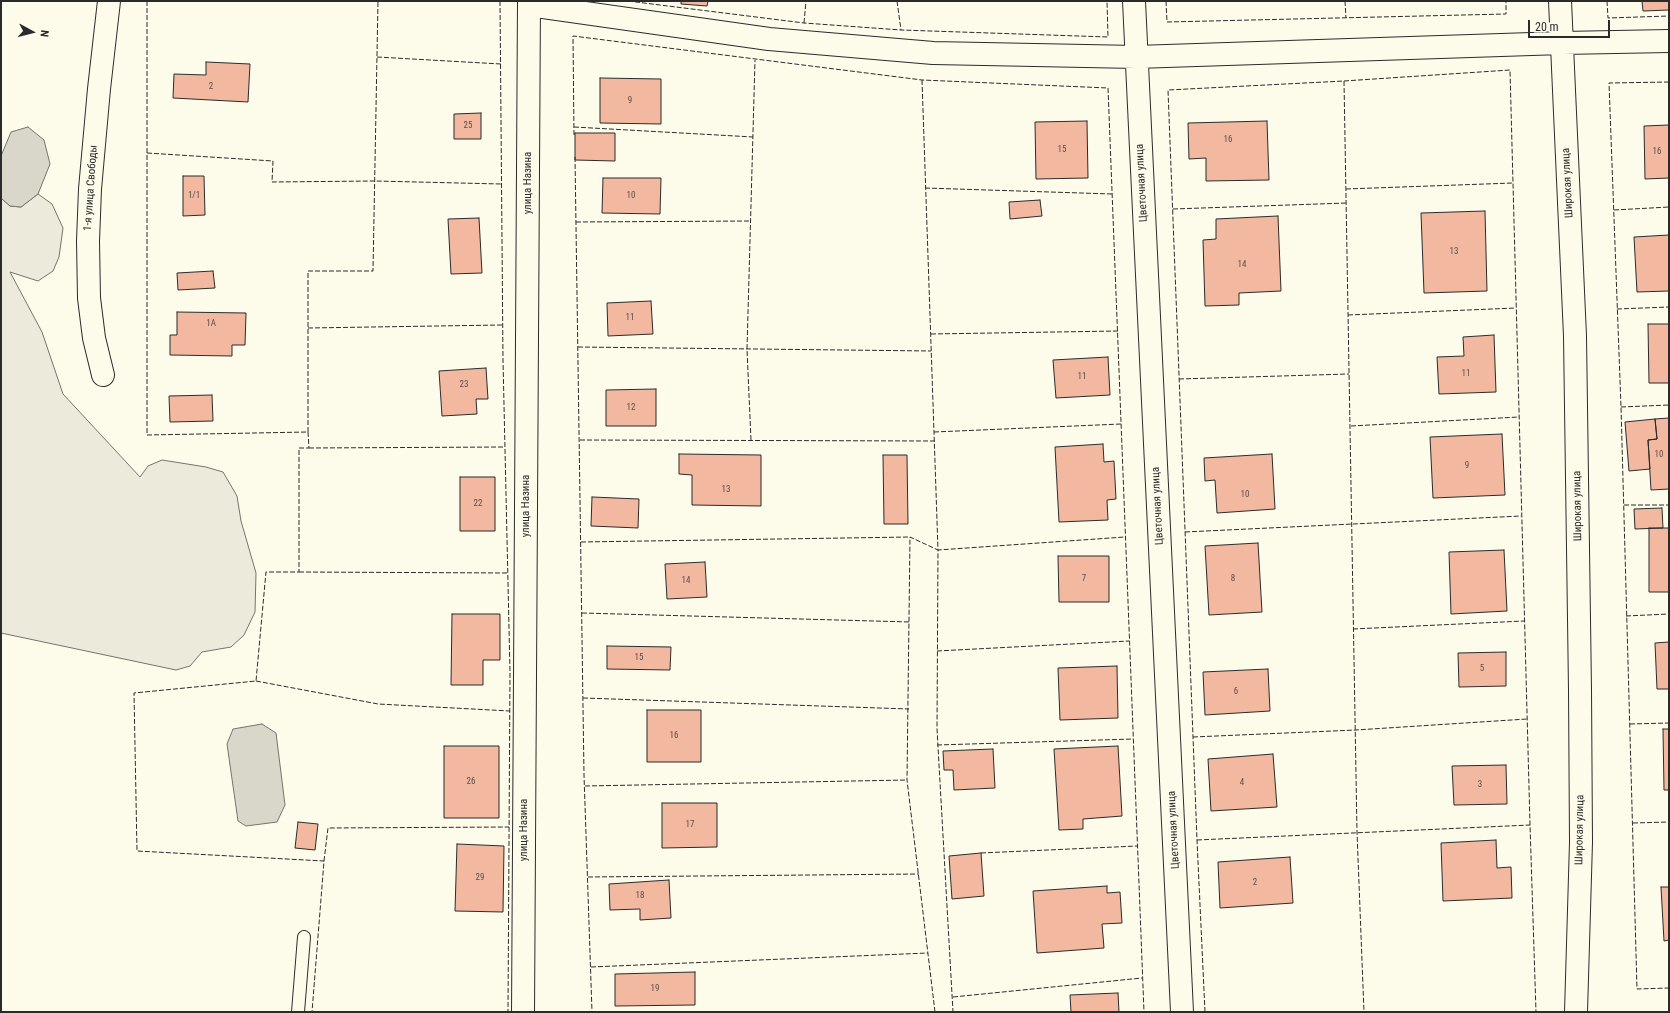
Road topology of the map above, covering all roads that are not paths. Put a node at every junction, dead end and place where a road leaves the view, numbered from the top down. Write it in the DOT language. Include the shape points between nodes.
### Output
graph roads {
  1 [pos="109,1"];
  2 [pos="1134,1"];
  3 [pos="1560,1"];
  4 [pos="529,3"];
  5 [pos="1669,41"];
  6 [pos="1562,43"];
  7 [pos="1136,57"];
  8 [pos="103,375"];
  9 [pos="304,937"];
  10 [pos="298,1012"];
  11 [pos="523,1012"];
  12 [pos="1182,1012"];
  13 [pos="1576,1012"];
  1 -- 8 [label="street, 1-я улица Свободы" via="98,89 88,241 89,298 94,338"];
  2 -- 7 [label="street, Цветочная улица"];
  3 -- 6 [label="street, Широкая улица"];
  4 -- 7 [label="street" via="769,39 933,52"];
  4 -- 11 [label="street, улица Назина"];
  5 -- 6 [label="street"];
  6 -- 7 [label="street"];
  6 -- 13 [label="street, Широкая улица" via="1575,336 1580,674 1581,842"];
  7 -- 12 [label="street, Цветочная улица"];
  9 -- 10 [label="lane"];
}
